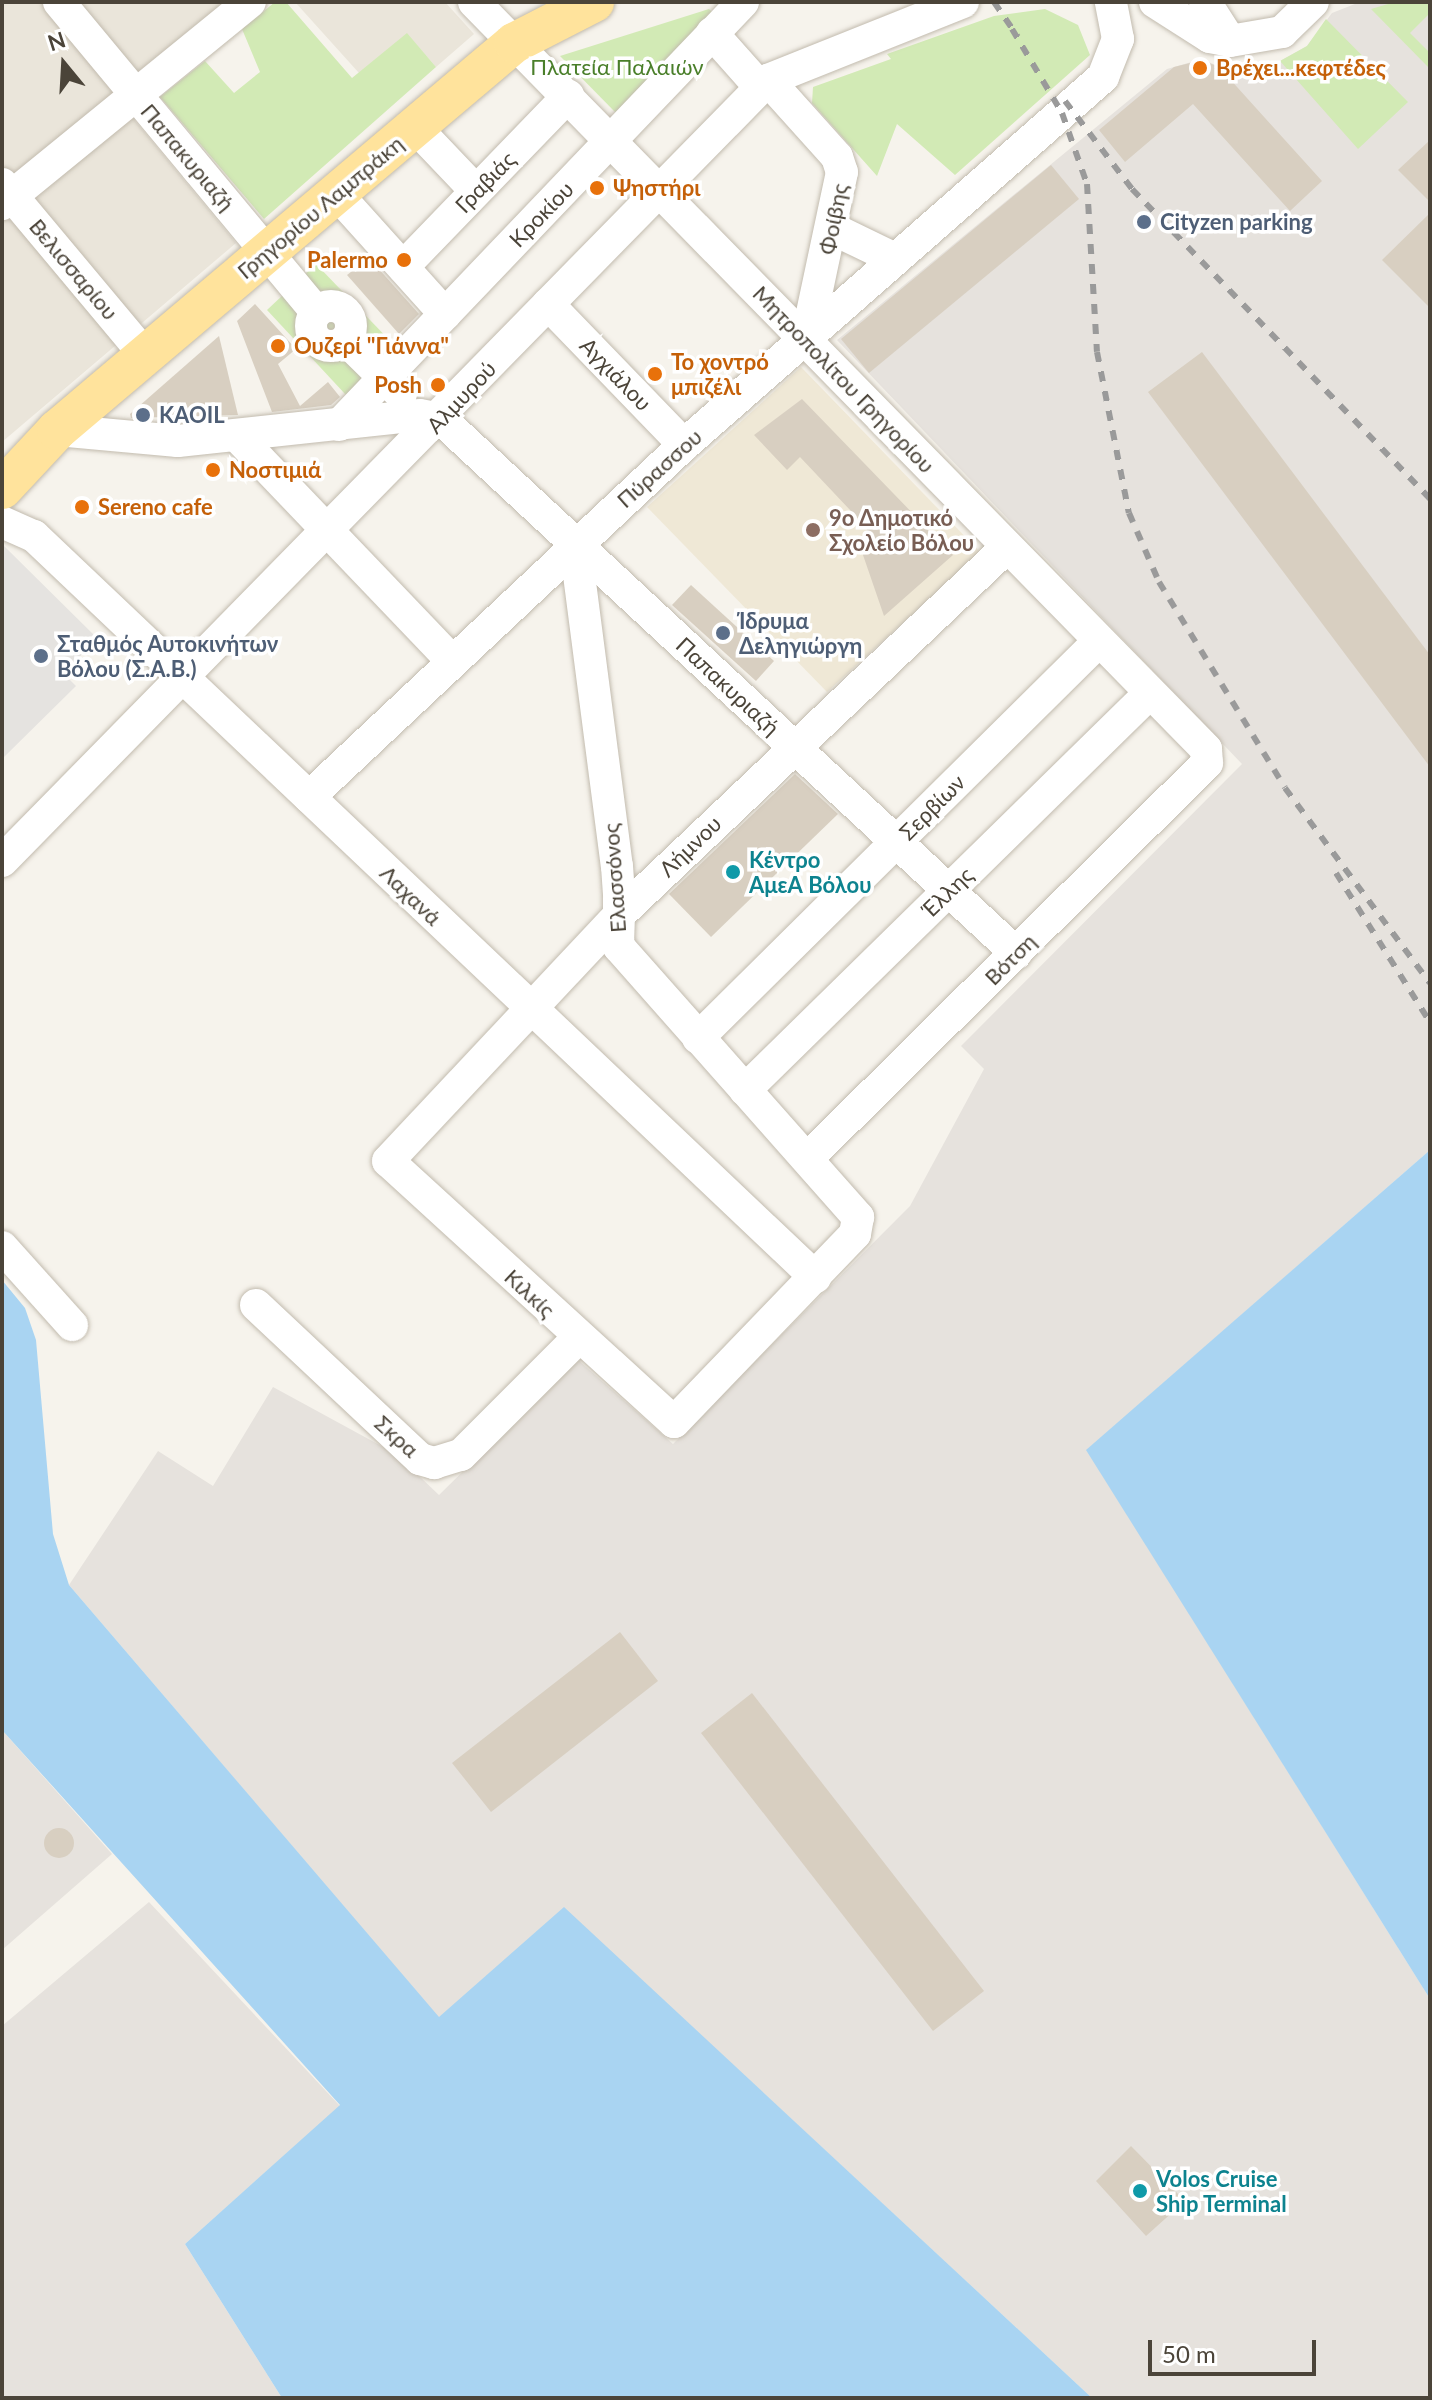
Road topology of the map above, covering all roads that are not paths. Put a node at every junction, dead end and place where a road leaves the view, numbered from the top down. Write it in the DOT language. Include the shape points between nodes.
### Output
graph roads {
  1 [pos="59,2"];
  2 [pos="474,2"];
  3 [pos="594,2"];
  4 [pos="743,2"];
  5 [pos="963,2"];
  6 [pos="1111,2"];
  7 [pos="1155,2"];
  8 [pos="1205,2"];
  9 [pos="1313,2"];
  10 [pos="239,5"];
  11 [pos="712,33"];
  12 [pos="1230,41"];
  13 [pos="514,43"];
  14 [pos="764,84"];
  15 [pos="136,95"];
  16 [pos="568,96"];
  17 [pos="415,127"];
  18 [pos="611,140"];
  19 [pos="659,189"];
  20 [pos="476,191"];
  21 [pos="336,193"];
  22 [pos="5,194"];
  23 [pos="833,229"];
  24 [pos="267,252"];
  25 [pos="893,258"];
  26 [pos="403,267"];
  27 [pos="548,304"];
  28 [pos="445,314"];
  29 [pos="806,337"];
  30 [pos="145,355"];
  31 [pos="385,378"];
  32 [pos="430,417"];
  33 [pos="339,425"];
  34 [pos="57,430"];
  35 [pos="239,438"];
  36 [pos="684,445"];
  37 [pos="2,460"];
  38 [pos="2,489"];
  39 [pos="2,522"];
  40 [pos="328,531"];
  41 [pos="575,544"];
  42 [pos="1007,547"];
  43 [pos="1098,642"];
  44 [pos="451,660"];
  45 [pos="181,677"];
  46 [pos="1148,695"];
  47 [pos="794,747"];
  48 [pos="1208,758"];
  49 [pos="309,797"];
  50 [pos="896,842"];
  51 [pos="2,861"];
  52 [pos="949,890"];
  53 [pos="619,915"];
  54 [pos="1016,953"];
  55 [pos="530,1009"];
  56 [pos="698,1038"];
  57 [pos="745,1090"];
  58 [pos="808,1158"];
  59 [pos="388,1161"];
  60 [pos="2,1247"];
  61 [pos="815,1277"];
  62 [pos="256,1305"];
  63 [pos="72,1325"];
  64 [pos="578,1338"];
  1 -- 15 [label="street, Παπακυριαζή"];
  2 -- 13 [label="street, Μητροπολίτου Γρηγορίου"];
  3 -- 13 [label="main road, Γρηγορίου Λαμπράκη"];
  4 -- 11 [label="street, Κροκίου"];
  5 -- 14 [label="street, Αλμυρού"];
  6 -- 25 [label="street, Πύρασσου" via="1118,39 1108,73"];
  7 -- 12 [label="street" via="1205,35"];
  8 -- 12 [label="street"];
  9 -- 12 [label="street" via="1282,32"];
  10 -- 15 [label="street"];
  11 -- 14 [label="street, Φοίβης"];
  11 -- 18 [label="street, Κροκίου"];
  13 -- 16 [label="street, Μητροπολίτου Γρηγορίου"];
  13 -- 17 [label="main road, Γρηγορίου Λαμπράκη"];
  14 -- 19 [label="street, Αλμυρού"];
  14 -- 23 [label="street, Φοίβης" via="837,157 843,186"];
  15 -- 22 [label="street"];
  15 -- 24 [label="street, Παπακυριαζή"];
  16 -- 18 [label="street, Μητροπολίτου Γρηγορίου"];
  16 -- 20 [label="street, Γραβιάς"];
  17 -- 20 [label="street"];
  17 -- 21 [label="main road, Γρηγορίου Λαμπράκη"];
  18 -- 19 [label="street, Μητροπολίτου Γρηγορίου"];
  18 -- 28 [label="street, Κροκίου"];
  19 -- 27 [label="street, Αλμυρού"];
  19 -- 29 [label="street, Μητροπολίτου Γρηγορίου"];
  20 -- 26 [label="street, Γραβιάς"];
  21 -- 24 [label="main road, Γρηγορίου Λαμπράκη"];
  21 -- 26 [label="street"];
  22 -- 30 [label="street, Βελισσαρίου"];
  23 -- 25 [label="street"];
  23 -- 29 [label="street, Φοίβης"];
  24 -- 30 [label="main road, Γρηγορίου Λαμπράκη"];
  24 -- 31 [label="street, Παπακυριαζή" via="316,312 331,305 345,311 352,325 346,340"];
  25 -- 29 [label="street, Πύρασσου"];
  26 -- 28 [label="street"];
  27 -- 32 [label="street, Αλμυρού"];
  27 -- 36 [label="street, Αγχιάλου"];
  28 -- 31 [label="street, Κροκίου"];
  29 -- 36 [label="street, Πύρασσου"];
  29 -- 42 [label="street, Μητροπολίτου Γρηγορίου"];
  30 -- 34 [label="main road, Γρηγορίου Λαμπράκη"];
  31 -- 32 [label="street, Παπακυριαζή"];
  31 -- 33 [label="street, Κροκίου"];
  32 -- 33 [label="street"];
  32 -- 40 [label="street, Αλμυρού"];
  32 -- 41 [label="street, Παπακυριαζή"];
  33 -- 35 [label="street"];
  34 -- 35 [label="street" via="127,440"];
  34 -- 37 [label="main road, Γρηγορίου Λαμπράκη"];
  34 -- 38 [label="main road, Γρηγορίου Λαμπράκη"];
  35 -- 40 [label="street"];
  36 -- 41 [label="street, Πύρασσου"];
  39 -- 45 [label="street, Λαχανά" via="34,536"];
  40 -- 44 [label="street"];
  40 -- 45 [label="street, Αλμυρού"];
  41 -- 44 [label="street, Πύρασσου"];
  41 -- 47 [label="street, Παπακυριαζή"];
  41 -- 53 [label="street, Ελασσόνος"];
  42 -- 43 [label="street, Μητροπολίτου Γρηγορίου"];
  42 -- 47 [label="street, Λήμνου"];
  43 -- 46 [label="street, Μητροπολίτου Γρηγορίου"];
  43 -- 50 [label="street, Σερβίων"];
  44 -- 49 [label="street, Πύρασσου"];
  45 -- 49 [label="street, Λαχανά"];
  45 -- 51 [label="street, Αλμυρού"];
  46 -- 48 [label="street, Μητροπολίτου Γρηγορίου"];
  46 -- 52 [label="street, Έλλης"];
  47 -- 50 [label="street, Παπακυριαζή"];
  47 -- 53 [label="street, Λήμνου"];
  48 -- 54 [label="street, Βότση"];
  49 -- 55 [label="street, Λαχανά"];
  50 -- 52 [label="street, Παπακυριαζή"];
  50 -- 56 [label="street, Σερβίων"];
  52 -- 54 [label="street, Παπακυριαζή"];
  52 -- 57 [label="street, Έλλης"];
  53 -- 55 [label="street, Λήμνου"];
  53 -- 56 [label="street, Ελασσόνος" via="623,955"];
  54 -- 58 [label="street, Βότση"];
  55 -- 59 [label="street, Λήμνου"];
  55 -- 61 [label="street, Λαχανά"];
  56 -- 57 [label="street, Ελασσόνος"];
  57 -- 58 [label="street, Ελασσόνος"];
  58 -- 61 [label="street, Ελασσόνος" via="858,1217 855,1234"];
  59 -- 64 [label="street, Κιλκίς"];
  60 -- 63 [label="street"];
  61 -- 64 [label="street, Κιλκίς" via="674,1422"];
  62 -- 64 [label="street, Σκρα" via="420,1459 434,1463 461,1455"];
}
